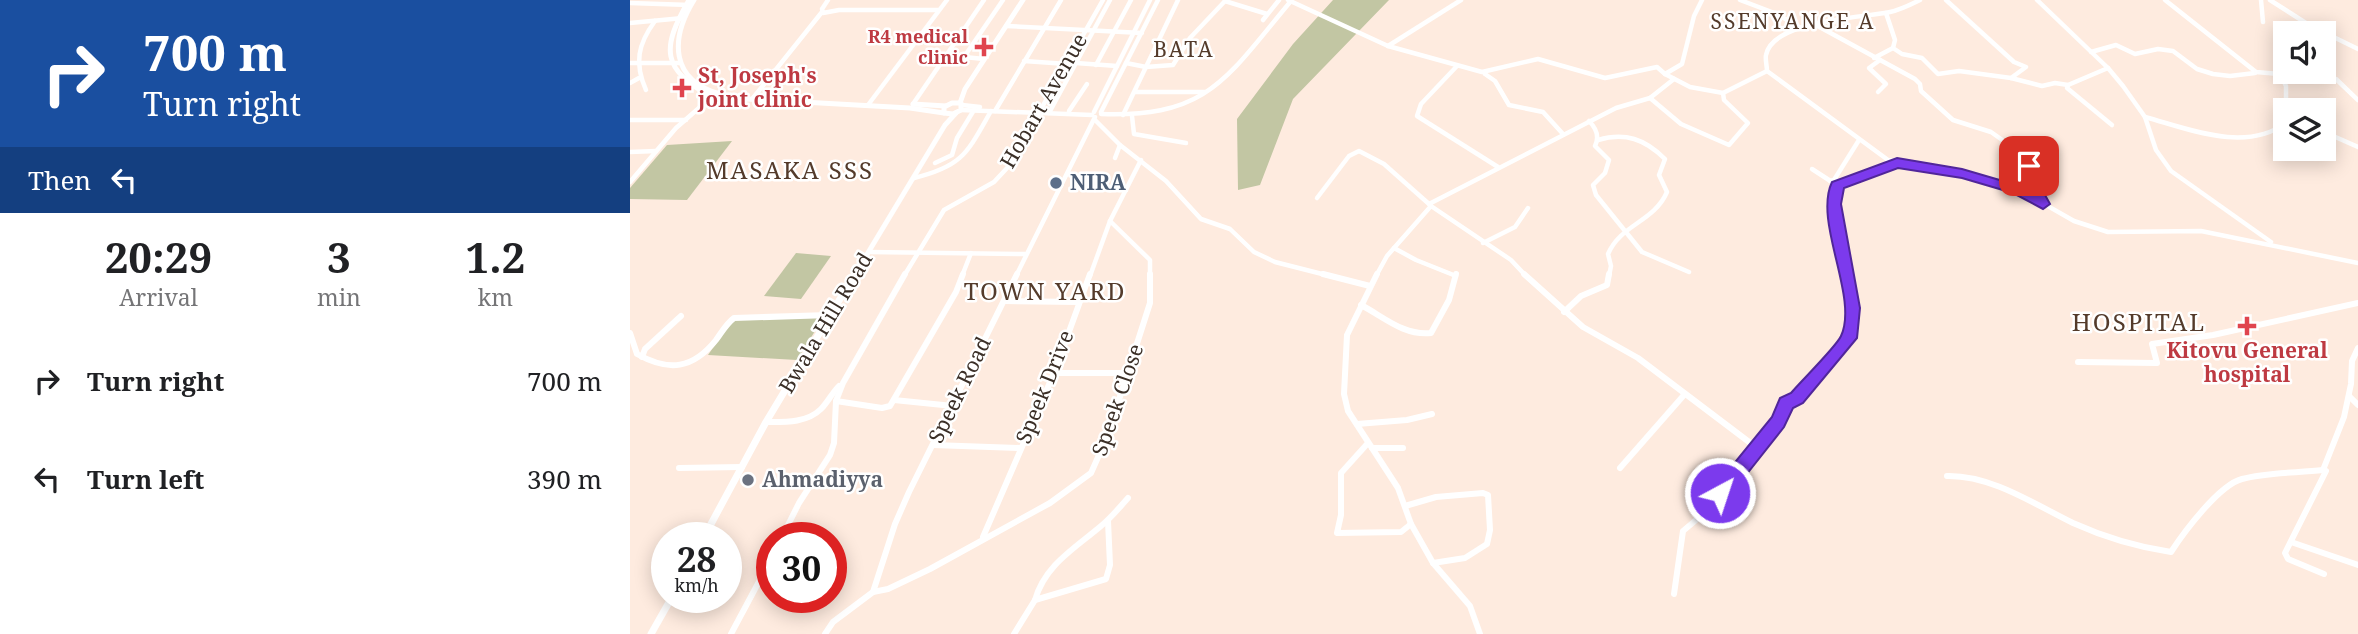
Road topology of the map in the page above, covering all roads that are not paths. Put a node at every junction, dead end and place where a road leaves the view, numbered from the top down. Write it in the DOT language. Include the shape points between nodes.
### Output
graph roads {
  1 [pos="828,0"];
  2 [pos="947,0"];
  3 [pos="984,0"];
  4 [pos="1003,0"];
  5 [pos="1023,0"];
  6 [pos="1062,0"];
  7 [pos="1103,0"];
  8 [pos="1110,0"];
  9 [pos="1131,0"];
  10 [pos="1150,0"];
  11 [pos="1158,0"];
  12 [pos="1178,0"];
  13 [pos="1279,0"];
  14 [pos="1290,0"];
  15 [pos="1461,0"];
  16 [pos="1702,0"];
  17 [pos="1740,0"];
  18 [pos="1920,0"];
  19 [pos="1946,0"];
  20 [pos="2037,0"];
  21 [pos="2165,0"];
  22 [pos="2262,0"];
  23 [pos="2270,0"];
  24 [pos="1226,1"];
  25 [pos="690,2"];
  26 [pos="630,3"];
  27 [pos="938,10"];
  28 [pos="822,12"];
  29 [pos="1886,13"];
  30 [pos="1268,14"];
  31 [pos="680,18"];
  32 [pos="1263,20"];
  33 [pos="655,21"];
  34 [pos="2303,21"];
  35 [pos="2263,22"];
  36 [pos="630,23"];
  37 [pos="1006,26"];
  38 [pos="1802,26"];
  39 [pos="1815,26"];
  40 [pos="1044,29"];
  41 [pos="1086,30"];
  42 [pos="1093,30"];
  43 [pos="1114,31"];
  44 [pos="1133,32"];
  45 [pos="1142,33"];
  46 [pos="2336,39"];
  47 [pos="1388,46"];
  48 [pos="1892,48"];
  49 [pos="2358,49"];
  50 [pos="2091,52"];
  51 [pos="984,59"];
  52 [pos="1877,59"];
  53 [pos="1024,61"];
  54 [pos="633,63"];
  55 [pos="680,63"];
  56 [pos="1076,63"];
  57 [pos="1126,63"];
  58 [pos="1067,64"];
  59 [pos="672,65"];
  60 [pos="1096,65"];
  61 [pos="1116,66"];
  62 [pos="1457,66"];
  63 [pos="1146,67"];
  64 [pos="2108,68"];
  65 [pos="1767,71"];
  66 [pos="1482,72"];
  67 [pos="2256,72"];
  68 [pos="1665,74"];
  69 [pos="2273,75"];
  70 [pos="639,78"];
  71 [pos="2011,78"];
  72 [pos="1674,79"];
  73 [pos="2336,79"];
  74 [pos="630,83"];
  75 [pos="1087,84"];
  76 [pos="2068,85"];
  77 [pos="965,89"];
  78 [pos="646,90"];
  79 [pos="1135,92"];
  80 [pos="1205,92"];
  81 [pos="1878,92"];
  82 [pos="1723,93"];
  83 [pos="714,95"];
  84 [pos="753,98"];
  85 [pos="1650,98"];
  86 [pos="2358,100"];
  87 [pos="869,104"];
  88 [pos="913,104"];
  89 [pos="948,105"];
  90 [pos="960,108"];
  91 [pos="974,110"];
  92 [pos="994,110"];
  93 [pos="1069,111"];
  94 [pos="1046,112"];
  95 [pos="945,114"];
  96 [pos="1096,114"];
  97 [pos="1123,115"];
  98 [pos="1132,116"];
  99 [pos="2145,117"];
  100 [pos="630,120"];
  101 [pos="686,120"];
  102 [pos="1589,121"];
  103 [pos="945,125"];
  104 [pos="2112,125"];
  105 [pos="2273,133"];
  106 [pos="1563,134"];
  107 [pos="2336,137"];
  108 [pos="1598,140"];
  109 [pos="1859,140"];
  110 [pos="1186,143"];
  111 [pos="1120,145"];
  112 [pos="2358,146"];
  113 [pos="656,151"];
  114 [pos="630,152"];
  115 [pos="1115,158"];
  116 [pos="1141,160"];
  117 [pos="935,163"];
  118 [pos="1897,163"];
  119 [pos="1498,167"];
  120 [pos="1812,169"];
  121 [pos="914,178"];
  122 [pos="1830,181"];
  123 [pos="630,182"];
  124 [pos="1837,185"];
  125 [pos="1317,198"];
  126 [pos="2043,204"];
  127 [pos="1430,205"];
  128 [pos="1528,208"];
  129 [pos="1110,220"];
  130 [pos="1622,230"];
  131 [pos="1483,243"];
  132 [pos="2273,244"];
  133 [pos="1394,248"];
  134 [pos="918,251"];
  135 [pos="869,252"];
  136 [pos="971,253"];
  137 [pos="1025,254"];
  138 [pos="2358,263"];
  139 [pos="1689,272"];
  140 [pos="1370,286"];
  141 [pos="1004,301"];
  142 [pos="1079,302"];
  143 [pos="2358,303"];
  144 [pos="1361,305"];
  145 [pos="1564,312"];
  146 [pos="830,315"];
  147 [pos="681,316"];
  148 [pos="630,333"];
  149 [pos="2358,348"];
  150 [pos="642,357"];
  151 [pos="2078,362"];
  152 [pos="1054,373"];
  153 [pos="1128,373"];
  154 [pos="843,383"];
  155 [pos="1684,396"];
  156 [pos="2349,396"];
  157 [pos="894,400"];
  158 [pos="836,401"];
  159 [pos="2358,405"];
  160 [pos="953,406"];
  161 [pos="1432,414"];
  162 [pos="766,422"];
  163 [pos="1357,424"];
  164 [pos="933,445"];
  165 [pos="1370,446"];
  166 [pos="1403,448"];
  167 [pos="1757,448"];
  168 [pos="1020,449"];
  169 [pos="742,467"];
  170 [pos="679,468"];
  171 [pos="1620,468"];
  172 [pos="2323,470"];
  173 [pos="1947,476"];
  174 [pos="1128,498"];
  175 [pos="1405,506"];
  176 [pos="1108,521"];
  177 [pos="712,522"];
  178 [pos="790,522"];
  179 [pos="1411,524"];
  180 [pos="983,538"];
  181 [pos="2291,542"];
  182 [pos="1433,563"];
  183 [pos="2358,565"];
  184 [pos="2324,574"];
  185 [pos="756,586"];
  186 [pos="873,592"];
  187 [pos="1674,594"];
  188 [pos="1035,600"];
  189 [pos="662,613"];
  190 [pos="826,632"];
  191 [pos="651,634"];
  192 [pos="731,634"];
  193 [pos="818,634"];
  194 [pos="1014,634"];
  195 [pos="1480,634"];
  1 -- 28 [label="street"];
  2 -- 27 [label="street"];
  3 -- 88 [label="street"];
  4 -- 51 [label="street" via="964,57"];
  5 -- 37 [label="street"];
  6 -- 40 [label="street"];
  7 -- 41 [label="street, Hobart Avenue"];
  8 -- 42 [label="street, Hobart Avenue"];
  9 -- 43 [label="street"];
  10 -- 44 [label="street"];
  11 -- 45 [label="street"];
  12 -- 63 [label="street"];
  13 -- 30 [label="street"];
  14 -- 47 [label="street"];
  14 -- 80 [label="street" via="1228,73"];
  15 -- 47 [label="street"];
  16 -- 68 [label="street" via="1692,16 1692,34 1682,64"];
  17 -- 38 [label="street"];
  18 -- 29 [label="street"];
  19 -- 71 [label="street" via="2027,69"];
  20 -- 50 [label="street"];
  21 -- 67 [label="street"];
  22 -- 35 [label="street"];
  23 -- 34 [label="street"];
  24 -- 30 [label="street"];
  24 -- 63 [label="street" via="1190,38 1173,65"];
  25 -- 26 [label="street"];
  25 -- 31 [label="street"];
  27 -- 28 [label="street"];
  27 -- 87 [label="street"];
  28 -- 84 [label="street"];
  29 -- 39 [label="street"];
  29 -- 48 [label="street" via="1895,40"];
  30 -- 32 [label="street"];
  31 -- 33 [label="street"];
  31 -- 55 [label="street"];
  31 -- 59 [label="street" via="670,43"];
  33 -- 36 [label="street"];
  33 -- 54 [label="street"];
  37 -- 40 [label="street"];
  37 -- 51 [label="street"];
  38 -- 39 [label="street"];
  38 -- 65 [label="street" via="1770,47 1765,57"];
  39 -- 52 [label="street"];
  40 -- 41 [label="street"];
  40 -- 53 [label="street"];
  41 -- 42 [label="street"];
  41 -- 58 [label="street, Hobart Avenue"];
  42 -- 43 [label="street"];
  42 -- 56 [label="street, Hobart Avenue"];
  43 -- 44 [label="street"];
  43 -- 60 [label="street"];
  44 -- 45 [label="street"];
  44 -- 61 [label="street"];
  45 -- 57 [label="street"];
  46 -- 49 [label="street"];
  47 -- 62 [label="street"];
  48 -- 52 [label="street"];
  48 -- 71 [label="street" via="1922,58 1938,74 1959,71"];
  50 -- 64 [label="street"];
  50 -- 67 [label="street" via="2116,45 2135,54 2158,49 2176,52 2210,73"];
  51 -- 77 [label="street"];
  52 -- 81 [label="street" via="1868,68 1885,84"];
  52 -- 126 [label="street" via="1918,82 1921,91 1953,120 1992,132 2029,159 2033,186"];
  53 -- 58 [label="street"];
  53 -- 92 [label="street"];
  54 -- 59 [label="street"];
  54 -- 70 [label="street"];
  55 -- 59 [label="street"];
  55 -- 83 [label="street" via="688,78"];
  56 -- 60 [label="street"];
  56 -- 94 [label="street, Hobart Avenue"];
  57 -- 63 [label="street"];
  57 -- 96 [label="street"];
  58 -- 94 [label="street, Hobart Avenue"];
  59 -- 83 [label="street" via="685,82"];
  60 -- 61 [label="street"];
  61 -- 96 [label="street"];
  62 -- 66 [label="street"];
  62 -- 119 [label="street" via="1421,104 1417,116"];
  63 -- 79 [label="street"];
  64 -- 76 [label="street"];
  64 -- 99 [label="street"];
  65 -- 82 [label="street"];
  65 -- 109 [label="street"];
  66 -- 68 [label="street" via="1538,59 1605,78 1657,67"];
  66 -- 106 [label="street" via="1495,81 1508,105 1539,110"];
  67 -- 69 [label="street"];
  68 -- 72 [label="street"];
  70 -- 74 [label="street"];
  70 -- 78 [label="street"];
  71 -- 76 [label="street" via="2038,85"];
  72 -- 82 [label="street" via="1703,91"];
  72 -- 85 [label="street"];
  73 -- 86 [label="street"];
  75 -- 93 [label="street"];
  76 -- 104 [label="street"];
  77 -- 89 [label="street"];
  77 -- 90 [label="street"];
  79 -- 80 [label="street"];
  79 -- 97 [label="street"];
  80 -- 98 [label="street" via="1187,104"];
  82 -- 85 [label="street" via="1724,100 1748,123 1729,145 1681,124"];
  83 -- 84 [label="street"];
  83 -- 87 [label="street" via="770,102"];
  83 -- 101 [label="street"];
  84 -- 87 [label="street"];
  85 -- 102 [label="street"];
  87 -- 88 [label="street"];
  87 -- 95 [label="street"];
  88 -- 89 [label="street"];
  89 -- 90 [label="street"];
  89 -- 95 [label="street"];
  90 -- 91 [label="street"];
  90 -- 92 [label="street"];
  90 -- 95 [label="street"];
  90 -- 103 [label="street, Bwala Hill Road"];
  91 -- 92 [label="street"];
  91 -- 117 [label="street" via="952,155"];
  92 -- 94 [label="street"];
  92 -- 121 [label="street" via="959,163"];
  93 -- 94 [label="street"];
  93 -- 96 [label="street"];
  94 -- 96 [label="street"];
  94 -- 134 [label="street, Hobart Avenue" via="1002,174 944,210"];
  95 -- 103 [label="street"];
  96 -- 97 [label="street"];
  96 -- 111 [label="street"];
  96 -- 137 [label="street, Speek Road"];
  97 -- 98 [label="street"];
  98 -- 110 [label="street" via="1134,134"];
  99 -- 105 [label="street" via="2233,138"];
  99 -- 132 [label="street" via="2156,150 2171,171"];
  100 -- 101 [label="street"];
  101 -- 113 [label="street"];
  102 -- 106 [label="street"];
  102 -- 108 [label="street"];
  103 -- 121 [label="street, Bwala Hill Road"];
  106 -- 119 [label="street"];
  107 -- 112 [label="street"];
  108 -- 130 [label="street" via="1595,146 1608,158 1608,165 1593,190"];
  108 -- 130 [label="street" via="1630,135 1665,159 1659,174 1667,190 1662,205"];
  109 -- 118 [label="street"];
  109 -- 122 [label="street"];
  111 -- 115 [label="street"];
  111 -- 116 [label="street"];
  113 -- 114 [label="street"];
  113 -- 123 [label="street"];
  116 -- 129 [label="street, Speek Drive"];
  116 -- 140 [label="street" via="1201,219 1230,229 1261,256"];
  118 -- 124 [label="street"];
  118 -- 126 [label="street" via="2018,189"];
  119 -- 127 [label="street"];
  120 -- 122 [label="street"];
  121 -- 135 [label="street, Bwala Hill Road"];
  122 -- 124 [label="street"];
  124 -- 167 [label="street" via="1833,204 1853,308 1849,338 1797,398 1786,403"];
  125 -- 127 [label="street" via="1349,156 1359,151 1384,164"];
  126 -- 132 [label="street" via="2101,231 2201,231"];
  127 -- 131 [label="street"];
  127 -- 133 [label="street"];
  128 -- 131 [label="street" via="1515,227"];
  129 -- 142 [label="street, Speek Drive"];
  129 -- 153 [label="street, Speek Close" via="1151,264 1150,303"];
  130 -- 139 [label="street" via="1643,252"];
  130 -- 145 [label="street" via="1609,250 1609,282 1576,299"];
  131 -- 145 [label="street" via="1519,267"];
  132 -- 138 [label="street"];
  133 -- 140 [label="street"];
  133 -- 144 [label="street" via="1410,260 1456,274 1449,300 1431,332 1423,334 1396,325"];
  134 -- 135 [label="street"];
  134 -- 136 [label="street"];
  134 -- 154 [label="street, Hobart Avenue"];
  135 -- 146 [label="street, Bwala Hill Road"];
  136 -- 137 [label="street"];
  136 -- 157 [label="street" via="956,292"];
  137 -- 141 [label="street, Speek Road"];
  140 -- 144 [label="street"];
  141 -- 142 [label="street"];
  141 -- 160 [label="street, Speek Road"];
  142 -- 152 [label="street, Speek Drive"];
  143 -- 151 [label="street" via="2152,344 2157,363"];
  144 -- 163 [label="street" via="1347,335 1344,374 1348,411"];
  145 -- 155 [label="street" via="1638,358"];
  146 -- 150 [label="street" via="734,318 701,357 679,368 664,368"];
  146 -- 162 [label="street, Bwala Hill Road"];
  147 -- 150 [label="street"];
  148 -- 150 [label="street"];
  149 -- 156 [label="street" via="2350,365"];
  152 -- 153 [label="street"];
  152 -- 168 [label="street, Speek Drive"];
  153 -- 180 [label="street, Speek Close" via="1103,449 1088,476 1050,503"];
  154 -- 158 [label="street"];
  154 -- 162 [label="street" via="813,415"];
  155 -- 167 [label="street"];
  155 -- 171 [label="street"];
  156 -- 159 [label="street"];
  156 -- 172 [label="street" via="2345,420"];
  157 -- 158 [label="street" via="884,408"];
  157 -- 160 [label="street"];
  158 -- 178 [label="street" via="830,455"];
  160 -- 164 [label="street, Speek Road"];
  161 -- 163 [label="street"];
  162 -- 169 [label="street, Bwala Hill Road"];
  163 -- 165 [label="street"];
  164 -- 168 [label="street"];
  164 -- 186 [label="street, Speek Road" via="895,524"];
  165 -- 166 [label="street"];
  165 -- 175 [label="street"];
  165 -- 179 [label="street" via="1342,473 1338,533 1401,532"];
  167 -- 187 [label="street" via="1694,524 1683,531"];
  168 -- 180 [label="street, Speek Drive"];
  169 -- 170 [label="street"];
  169 -- 177 [label="street, Bwala Hill Road"];
  172 -- 173 [label="street" via="2241,479 2224,487 2190,523 2171,552 2149,550 2090,530 2001,489 1954,474"];
  172 -- 181 [label="street"];
  174 -- 176 [label="street"];
  175 -- 179 [label="street"];
  175 -- 182 [label="street" via="1436,497 1488,495 1487,544 1469,556"];
  176 -- 188 [label="street" via="1049,572"];
  176 -- 188 [label="street" via="1105,534 1111,567 1106,579"];
  179 -- 182 [label="street"];
  180 -- 186 [label="street, Speek Close" via="917,576"];
  181 -- 183 [label="street"];
  181 -- 184 [label="street" via="2285,553 2288,559"];
  182 -- 195 [label="street" via="1470,606"];
  185 -- 192 [label="street"];
  186 -- 190 [label="street"];
  188 -- 194 [label="street"];
  189 -- 191 [label="street"];
  190 -- 193 [label="street"];
}
